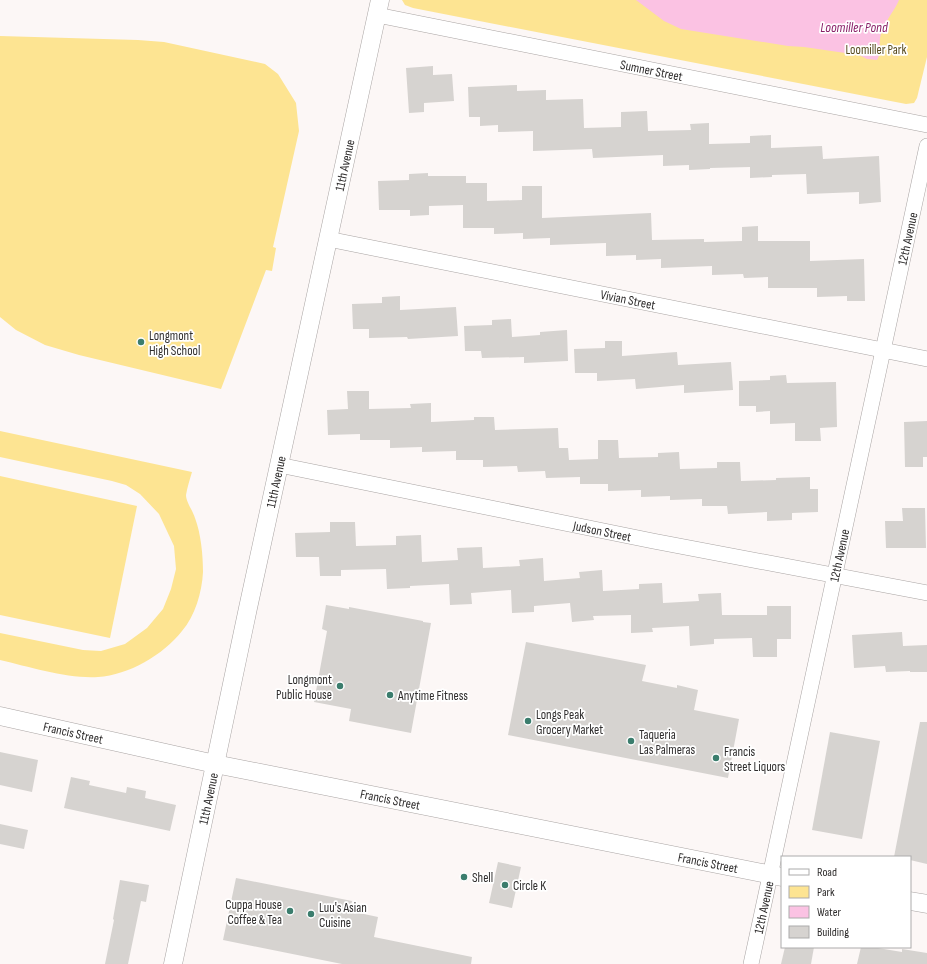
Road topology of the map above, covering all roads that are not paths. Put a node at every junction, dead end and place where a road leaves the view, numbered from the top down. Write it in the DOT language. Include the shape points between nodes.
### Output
graph roads {
  1 [pos="378,8"];
  2 [pos="927,124"];
  3 [pos="927,146"];
  4 [pos="328,239"];
  5 [pos="883,350"];
  6 [pos="927,359"];
  7 [pos="279,465"];
  8 [pos="835,575"];
  9 [pos="927,593"];
  10 [pos="0,716"];
  11 [pos="215,764"];
  12 [pos="776,876"];
  13 [pos="911,901"];
  14 [pos="927,904"];
  15 [pos="173,964"];
  16 [pos="751,964"];
  1 -- 2 [label="street, Sumner Street"];
  1 -- 4 [label="street, 11th Avenue"];
  3 -- 5 [label="street, 12th Avenue"];
  4 -- 5 [label="street, Vivian Street"];
  4 -- 7 [label="street, 11th Avenue"];
  5 -- 6 [label="street, Vivian Street"];
  5 -- 8 [label="street, 12th Avenue"];
  7 -- 8 [label="street, Judson Street"];
  7 -- 11 [label="street, 11th Avenue"];
  8 -- 9 [label="street, Judson Street"];
  8 -- 12 [label="street, 12th Avenue"];
  10 -- 11 [label="street, Francis Street"];
  11 -- 12 [label="street, Francis Street"];
  11 -- 15 [label="street, 11th Avenue"];
  12 -- 16 [label="street, 12th Avenue"];
  13 -- 14 [label="street"];
}
